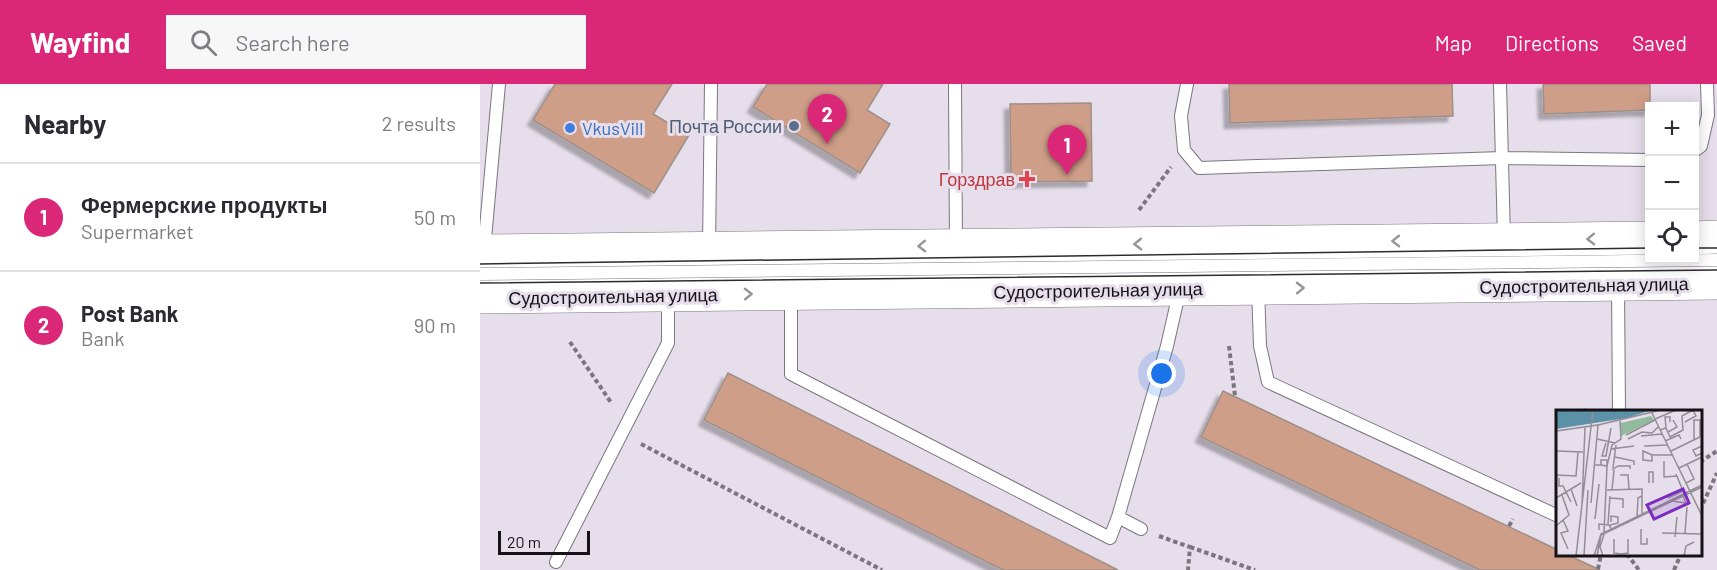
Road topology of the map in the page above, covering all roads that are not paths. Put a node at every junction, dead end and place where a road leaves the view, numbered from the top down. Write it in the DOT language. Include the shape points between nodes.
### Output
graph roads {
  1 [pos="499,84"];
  2 [pos="711,84"];
  3 [pos="955,84"];
  4 [pos="1187,84"];
  5 [pos="1500,84"];
  6 [pos="1707,84"];
  7 [pos="1699,148"];
  8 [pos="1502,158"];
  9 [pos="1645,160"];
  10 [pos="1717,237"];
  11 [pos="1645,238"];
  12 [pos="1699,238"];
  13 [pos="1504,240"];
  14 [pos="1717,260"];
  15 [pos="1258,265"];
  16 [pos="1183,266"];
  17 [pos="957,269"];
  18 [pos="792,270"];
  19 [pos="668,272"];
  20 [pos="709,272"];
  21 [pos="482,274"];
  22 [pos="1717,283"];
  23 [pos="1618,284"];
  24 [pos="1619,410"];
  25 [pos="1556,515"];
  26 [pos="1118,517"];
  27 [pos="1141,529"];
  28 [pos="556,562"];
  1 -- 21 [label="lane"];
  2 -- 20 [label="lane"];
  3 -- 17 [label="lane"];
  4 -- 8 [label="lane" via="1181,116 1184,150 1199,168"];
  5 -- 8 [label="lane"];
  6 -- 7 [label="lane" via="1708,115"];
  8 -- 9 [label="lane"];
  8 -- 13 [label="lane"];
  10 -- 12 [label="street"];
  11 -- 13 [label="street, Судостроительная улица, one-way"];
  13 -- 15 [label="street, Судостроительная улица, one-way"];
  14 -- 15 [label="lane"];
  15 -- 16 [label="street, Судостроительная улица"];
  15 -- 16 [label="street, Судостроительная улица"];
  15 -- 23 [label="street, Судостроительная улица, one-way"];
  15 -- 25 [label="lane" via="1260,346 1268,382"];
  16 -- 17 [label="street, Судостроительная улица"];
  16 -- 17 [label="street, Судостроительная улица, one-way"];
  16 -- 26 [label="lane" via="1167,346"];
  17 -- 18 [label="street, Судостроительная улица"];
  17 -- 18 [label="street, Судостроительная улица, one-way"];
  18 -- 20 [label="street, Судостроительная улица"];
  18 -- 20 [label="street, Судостроительная улица"];
  18 -- 26 [label="lane" via="791,374 1110,538"];
  19 -- 20 [label="street, Судостроительная улица"];
  19 -- 20 [label="street, Судостроительная улица"];
  19 -- 21 [label="street, Судостроительная улица"];
  19 -- 21 [label="street, Судостроительная улица"];
  19 -- 28 [label="lane" via="668,343"];
  22 -- 23 [label="street, Судостроительная улица"];
  23 -- 24 [label="lane"];
  26 -- 27 [label="lane"];
}
